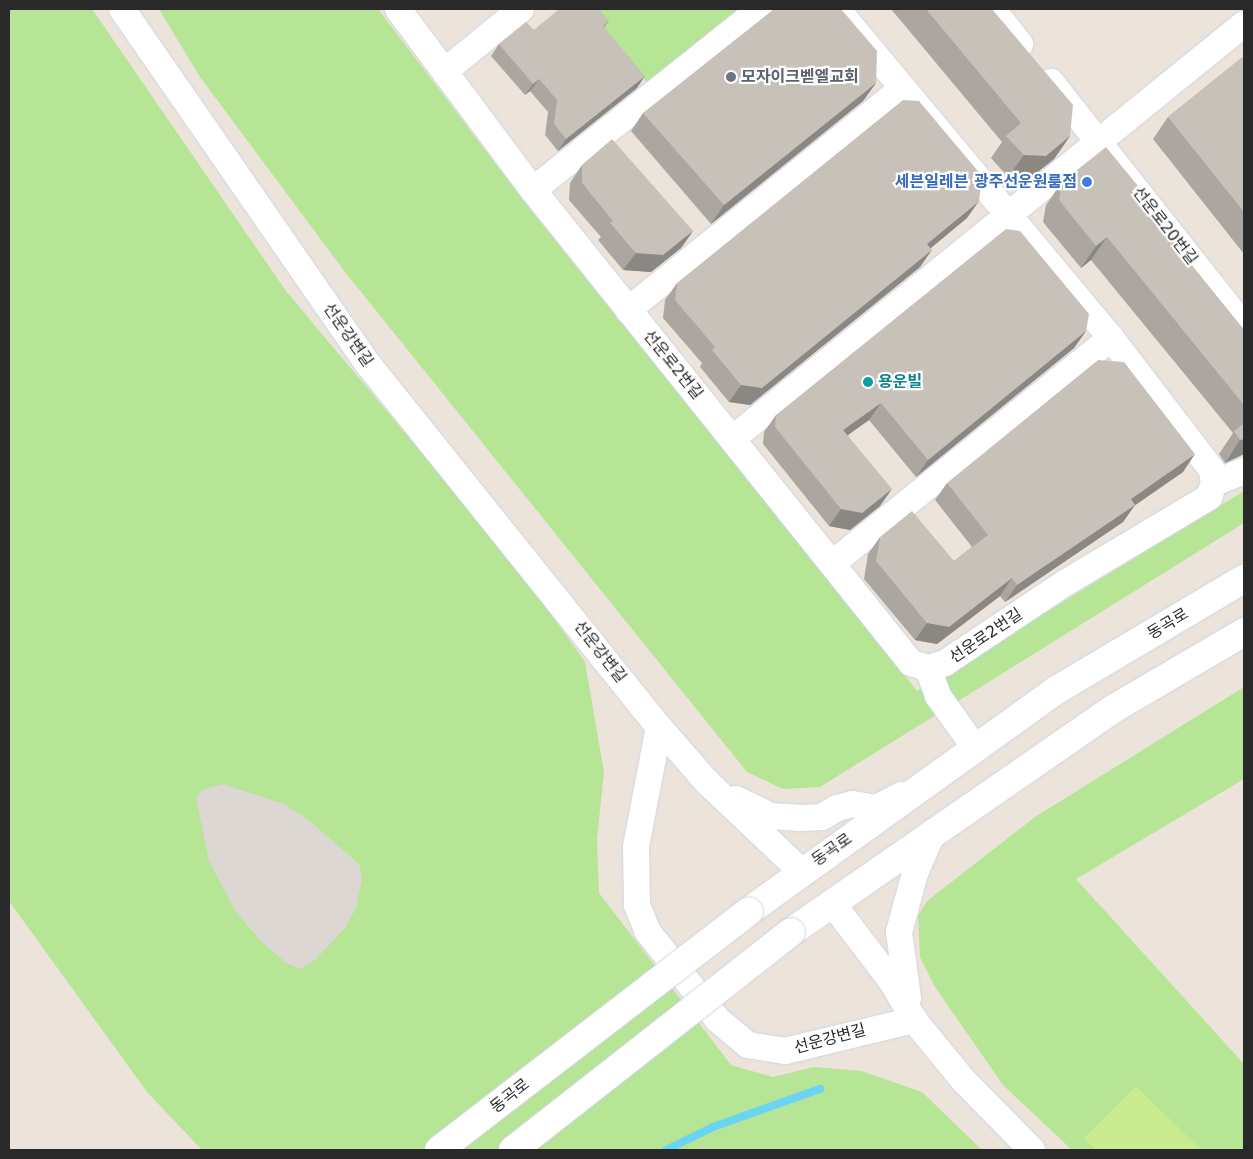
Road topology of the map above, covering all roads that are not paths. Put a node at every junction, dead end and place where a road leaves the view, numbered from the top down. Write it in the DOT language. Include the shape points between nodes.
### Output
graph roads {
  1 [pos="122,9"];
  2 [pos="398,9"];
  3 [pos="521,9"];
  4 [pos="760,9"];
  5 [pos="837,9"];
  6 [pos="992,9"];
  7 [pos="1244,24"];
  8 [pos="445,71"];
  9 [pos="902,89"];
  10 [pos="1098,141"];
  11 [pos="533,190"];
  12 [pos="1007,214"];
  13 [pos="628,310"];
  14 [pos="1244,326"];
  15 [pos="1111,338"];
  16 [pos="732,439"];
  17 [pos="1244,471"];
  18 [pos="1214,483"];
  19 [pos="833,563"];
  20 [pos="1244,579"];
  21 [pos="1244,632"];
  22 [pos="928,668"];
  23 [pos="659,727"];
  24 [pos="976,749"];
  25 [pos="938,777"];
  26 [pos="706,781"];
  27 [pos="933,832"];
  28 [pos="802,871"];
  29 [pos="832,903"];
  30 [pos="914,1020"];
  31 [pos="440,1150"];
  32 [pos="512,1150"];
  33 [pos="1032,1150"];
  1 -- 23 [label="street, 선운강변길" via="368,364"];
  2 -- 8 [label="street, 선운로2번길"];
  3 -- 8 [label="street"];
  4 -- 11 [label="street"];
  5 -- 9 [label="street"];
  6 -- 10 [label="street, 선운로20번길"];
  7 -- 10 [label="street"];
  8 -- 11 [label="street, 선운로2번길"];
  9 -- 12 [label="street"];
  9 -- 13 [label="street"];
  10 -- 12 [label="street"];
  10 -- 14 [label="street, 선운로20번길"];
  11 -- 13 [label="street, 선운로2번길"];
  12 -- 15 [label="street"];
  12 -- 16 [label="street"];
  13 -- 16 [label="street, 선운로2번길"];
  15 -- 18 [label="street" via="1212,470"];
  15 -- 19 [label="street"];
  16 -- 19 [label="street, 선운로2번길"];
  17 -- 18 [label="street"];
  18 -- 22 [label="street, 선운로2번길" via="1209,497 1065,583 945,663"];
  19 -- 22 [label="street, 선운로2번길" via="911,663"];
  20 -- 24 [label="main road, 동곡로" via="1055,691"];
  21 -- 27 [label="main road" via="1113,709"];
  22 -- 24 [label="street" via="938,696"];
  23 -- 26 [label="street"];
  23 -- 30 [label="street, 선운강변길" via="636,847 637,905 648,932 718,1020 748,1044 785,1051"];
  24 -- 25 [label="main road, 동곡로"];
  25 -- 26 [label="street" via="876,808 853,804 822,817 801,818 771,816 749,807"];
  25 -- 28 [label="main road, 동곡로"];
  26 -- 28 [label="street"];
  27 -- 29 [label="main road"];
  27 -- 30 [label="street" via="915,873 899,932"];
  28 -- 31 [label="main road, 동곡로, bridge"];
  29 -- 30 [label="street" via="893,982"];
  29 -- 32 [label="main road, bridge"];
  30 -- 33 [label="street" via="964,1081"];
}
